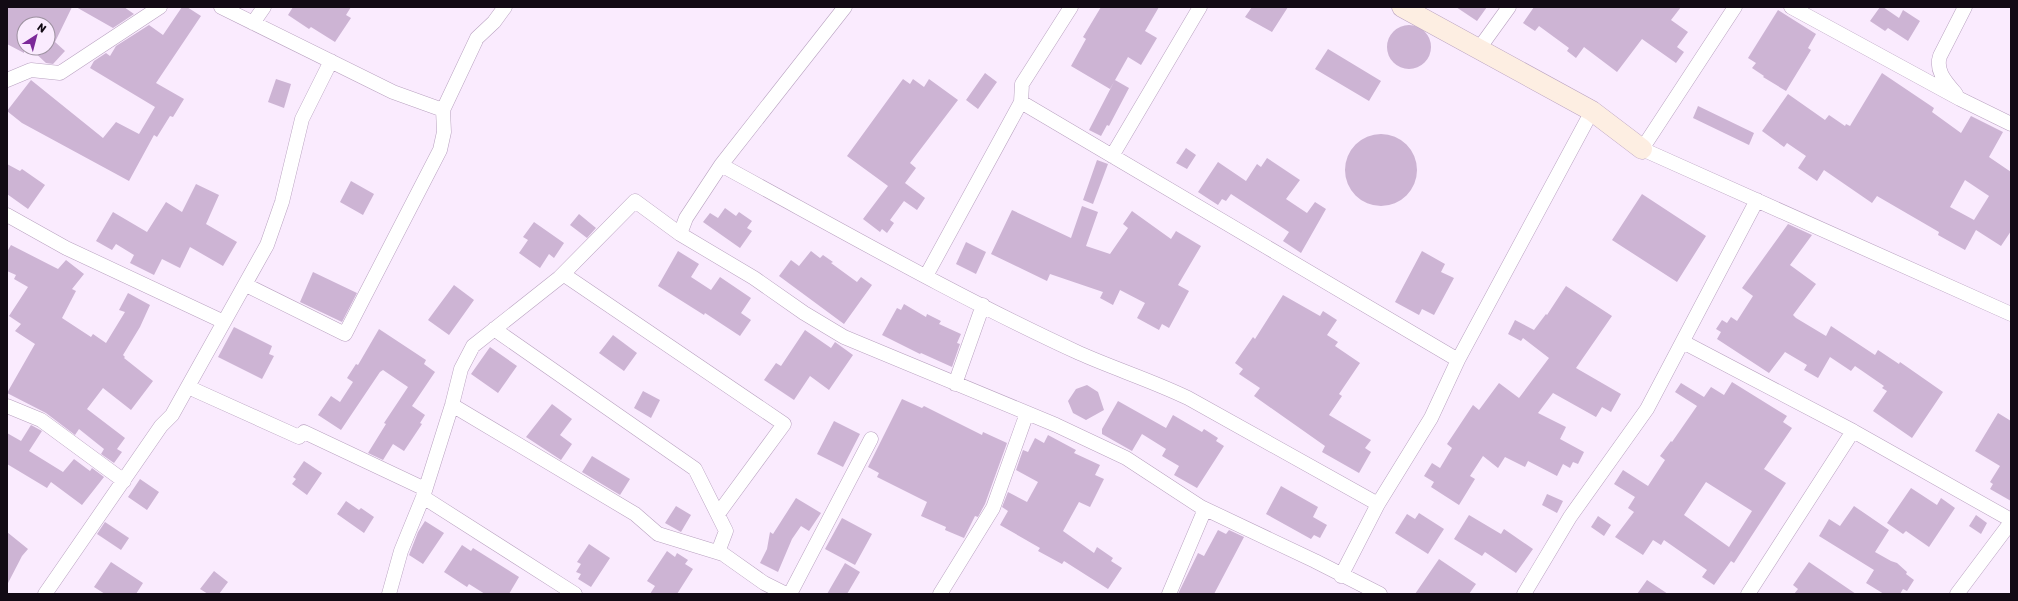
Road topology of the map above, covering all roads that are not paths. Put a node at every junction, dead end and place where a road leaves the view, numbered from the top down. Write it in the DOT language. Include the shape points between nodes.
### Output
graph roads {
  1 [pos="160,7"];
  2 [pos="221,7"];
  3 [pos="264,7"];
  4 [pos="505,7"];
  5 [pos="845,7"];
  6 [pos="1071,7"];
  7 [pos="1200,7"];
  8 [pos="1402,7"];
  9 [pos="1509,7"];
  10 [pos="1735,7"];
  11 [pos="1791,7"];
  12 [pos="1965,7"];
  13 [pos="253,23"];
  14 [pos="1478,50"];
  15 [pos="331,61"];
  16 [pos="7,68"];
  17 [pos="20,75"];
  18 [pos="7,80"];
  19 [pos="1960,99"];
  20 [pos="1021,102"];
  21 [pos="443,110"];
  22 [pos="1592,111"];
  23 [pos="2011,124"];
  24 [pos="1642,149"];
  25 [pos="1112,156"];
  26 [pos="721,165"];
  27 [pos="1757,200"];
  28 [pos="7,216"];
  29 [pos="680,234"];
  30 [pos="564,274"];
  31 [pos="926,276"];
  32 [pos="246,285"];
  33 [pos="983,306"];
  34 [pos="2011,314"];
  35 [pos="224,322"];
  36 [pos="494,329"];
  37 [pos="1683,342"];
  38 [pos="1458,360"];
  39 [pos="955,384"];
  40 [pos="188,387"];
  41 [pos="452,405"];
  42 [pos="7,406"];
  43 [pos="1027,413"];
  44 [pos="1853,431"];
  45 [pos="871,439"];
  46 [pos="124,481"];
  47 [pos="424,493"];
  48 [pos="1378,504"];
  49 [pos="1205,509"];
  50 [pos="718,514"];
  51 [pos="2011,521"];
  52 [pos="718,552"];
  53 [pos="1341,576"];
  54 [pos="45,594"];
  55 [pos="389,594"];
  56 [pos="575,594"];
  57 [pos="786,594"];
  58 [pos="790,594"];
  59 [pos="940,594"];
  60 [pos="1169,594"];
  61 [pos="1380,594"];
  62 [pos="1524,594"];
  63 [pos="1748,594"];
  64 [pos="1957,594"];
  1 -- 17 [label="street" via="60,73 31,70"];
  2 -- 13 [label="street"];
  3 -- 13 [label="street"];
  4 -- 21 [label="street" via="494,22 476,38"];
  5 -- 26 [label="street"];
  6 -- 20 [label="street" via="1022,84"];
  7 -- 25 [label="street"];
  8 -- 14 [label="street"];
  9 -- 14 [label="street"];
  10 -- 24 [label="street"];
  11 -- 19 [label="street"];
  12 -- 19 [label="street" via="1937,64 1941,74"];
  13 -- 15 [label="street"];
  14 -- 22 [label="street"];
  15 -- 21 [label="street" via="393,92"];
  15 -- 32 [label="street" via="302,119 282,202 267,245"];
  16 -- 17 [label="street"];
  17 -- 18 [label="street"];
  19 -- 23 [label="street"];
  20 -- 25 [label="street"];
  20 -- 31 [label="street"];
  21 -- 32 [label="street" via="444,132 440,150 345,334"];
  22 -- 24 [label="street"];
  22 -- 38 [label="street"];
  24 -- 27 [label="street"];
  25 -- 38 [label="street"];
  26 -- 29 [label="street" via="686,218"];
  26 -- 31 [label="street"];
  27 -- 34 [label="street"];
  27 -- 37 [label="street"];
  28 -- 35 [label="street" via="66,248"];
  29 -- 30 [label="street" via="635,201"];
  29 -- 39 [label="street" via="754,278 844,337"];
  30 -- 36 [label="street"];
  30 -- 50 [label="street" via="784,424"];
  31 -- 33 [label="street"];
  32 -- 35 [label="street"];
  33 -- 39 [label="street"];
  33 -- 48 [label="street" via="1080,353 1188,398"];
  35 -- 40 [label="street"];
  36 -- 41 [label="street" via="473,346 461,369"];
  36 -- 50 [label="street" via="695,469"];
  37 -- 44 [label="street"];
  37 -- 62 [label="street" via="1647,409 1570,517"];
  38 -- 48 [label="street" via="1431,418"];
  39 -- 43 [label="street"];
  40 -- 46 [label="street" via="172,415"];
  40 -- 47 [label="street" via="299,437 304,432"];
  41 -- 47 [label="street"];
  41 -- 52 [label="street" via="635,514 658,534"];
  42 -- 46 [label="street" via="41,420"];
  43 -- 49 [label="street" via="1126,458"];
  43 -- 59 [label="street" via="992,508"];
  44 -- 51 [label="street"];
  44 -- 63 [label="street"];
  45 -- 58 [label="street"];
  46 -- 54 [label="street"];
  47 -- 55 [label="street" via="401,551"];
  47 -- 56 [label="street"];
  48 -- 53 [label="street"];
  49 -- 53 [label="street"];
  49 -- 60 [label="street"];
  50 -- 52 [label="street" via="726,531"];
  51 -- 64 [label="street"];
  52 -- 57 [label="street" via="764,583"];
  53 -- 61 [label="street"];
}
